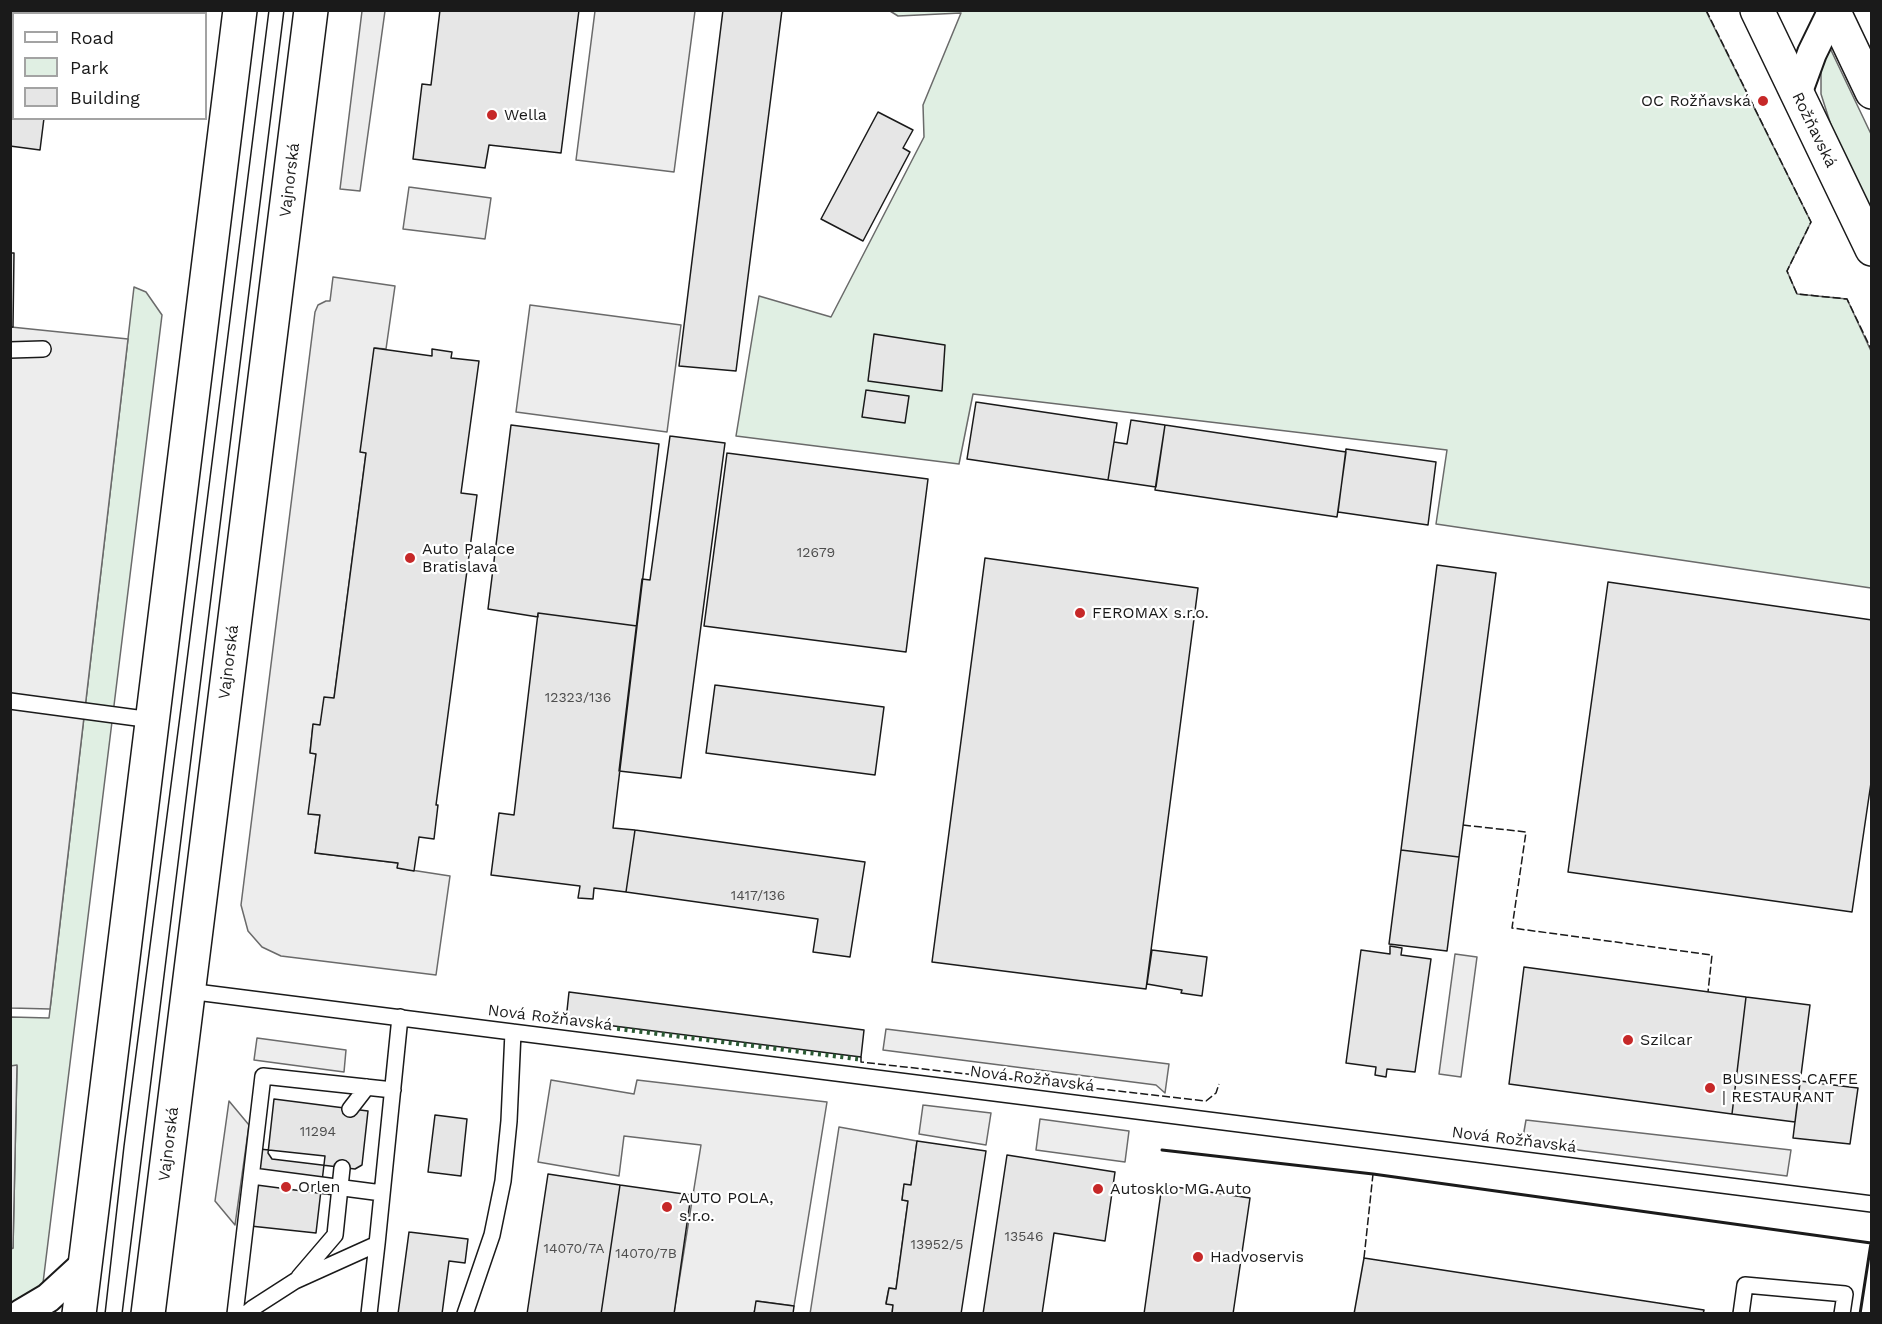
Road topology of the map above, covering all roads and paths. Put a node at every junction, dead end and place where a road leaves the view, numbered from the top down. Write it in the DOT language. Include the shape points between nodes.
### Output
graph roads {
  1 [pos="240,10"];
  2 [pos="311,10"];
  3 [pos="1757,10"];
  4 [pos="1833,11"];
  5 [pos="1872,92"];
  6 [pos="1797,94"];
  7 [pos="1872,249"];
  8 [pos="43,349"];
  9 [pos="10,350"];
  10 [pos="10,701"];
  11 [pos="152,720"];
  12 [pos="188,991"];
  13 [pos="400,1017"];
  14 [pos="513,1032"];
  15 [pos="367,1087"];
  16 [pos="393,1090"];
  17 [pos="350,1109"];
  18 [pos="342,1168"];
  19 [pos="252,1176"];
  20 [pos="340,1188"];
  21 [pos="382,1193"];
  22 [pos="1872,1204"];
  23 [pos="377,1244"];
  24 [pos="85,1264"];
  25 [pos="295,1281"];
  26 [pos="21,1314"];
  27 [pos="79,1314"];
  28 [pos="148,1314"];
  29 [pos="235,1314"];
  30 [pos="246,1314"];
  31 [pos="369,1314"];
  32 [pos="465,1314"];
  33 [pos="1741,1314"];
  34 [pos="1842,1314"];
  1 -- 11 [label="main road"];
  2 -- 12 [label="main road, Vajnorská"];
  3 -- 6 [label="main road, Rožňavská"];
  4 -- 5 [label="main road"];
  4 -- 6 [label="street"];
  6 -- 7 [label="main road, Rožňavská"];
  8 -- 9 [label="lane"];
  10 -- 11 [label="lane"];
  11 -- 24 [label="main road"];
  12 -- 13 [label="lane, Nová Rožňavská"];
  12 -- 28 [label="main road, Vajnorská"];
  13 -- 14 [label="lane, Nová Rožňavská"];
  13 -- 16 [label="lane"];
  14 -- 22 [label="lane, Nová Rožňavská"];
  14 -- 32 [label="lane" via="503,1181 492,1234"];
  15 -- 16 [label="lane"];
  15 -- 17 [label="lane"];
  15 -- 19 [label="lane" via="263,1076"];
  16 -- 21 [label="lane"];
  18 -- 20 [label="lane"];
  19 -- 20 [label="lane"];
  19 -- 29 [label="lane"];
  20 -- 21 [label="lane"];
  20 -- 25 [label="lane" via="335,1235"];
  21 -- 23 [label="lane"];
  23 -- 25 [label="lane"];
  23 -- 31 [label="lane"];
  24 -- 26 [label="street" via="48,1298"];
  24 -- 27 [label="main road"];
  25 -- 30 [label="lane"];
  33 -- 34 [label="lane" via="1745,1285 1845,1293"];
}
